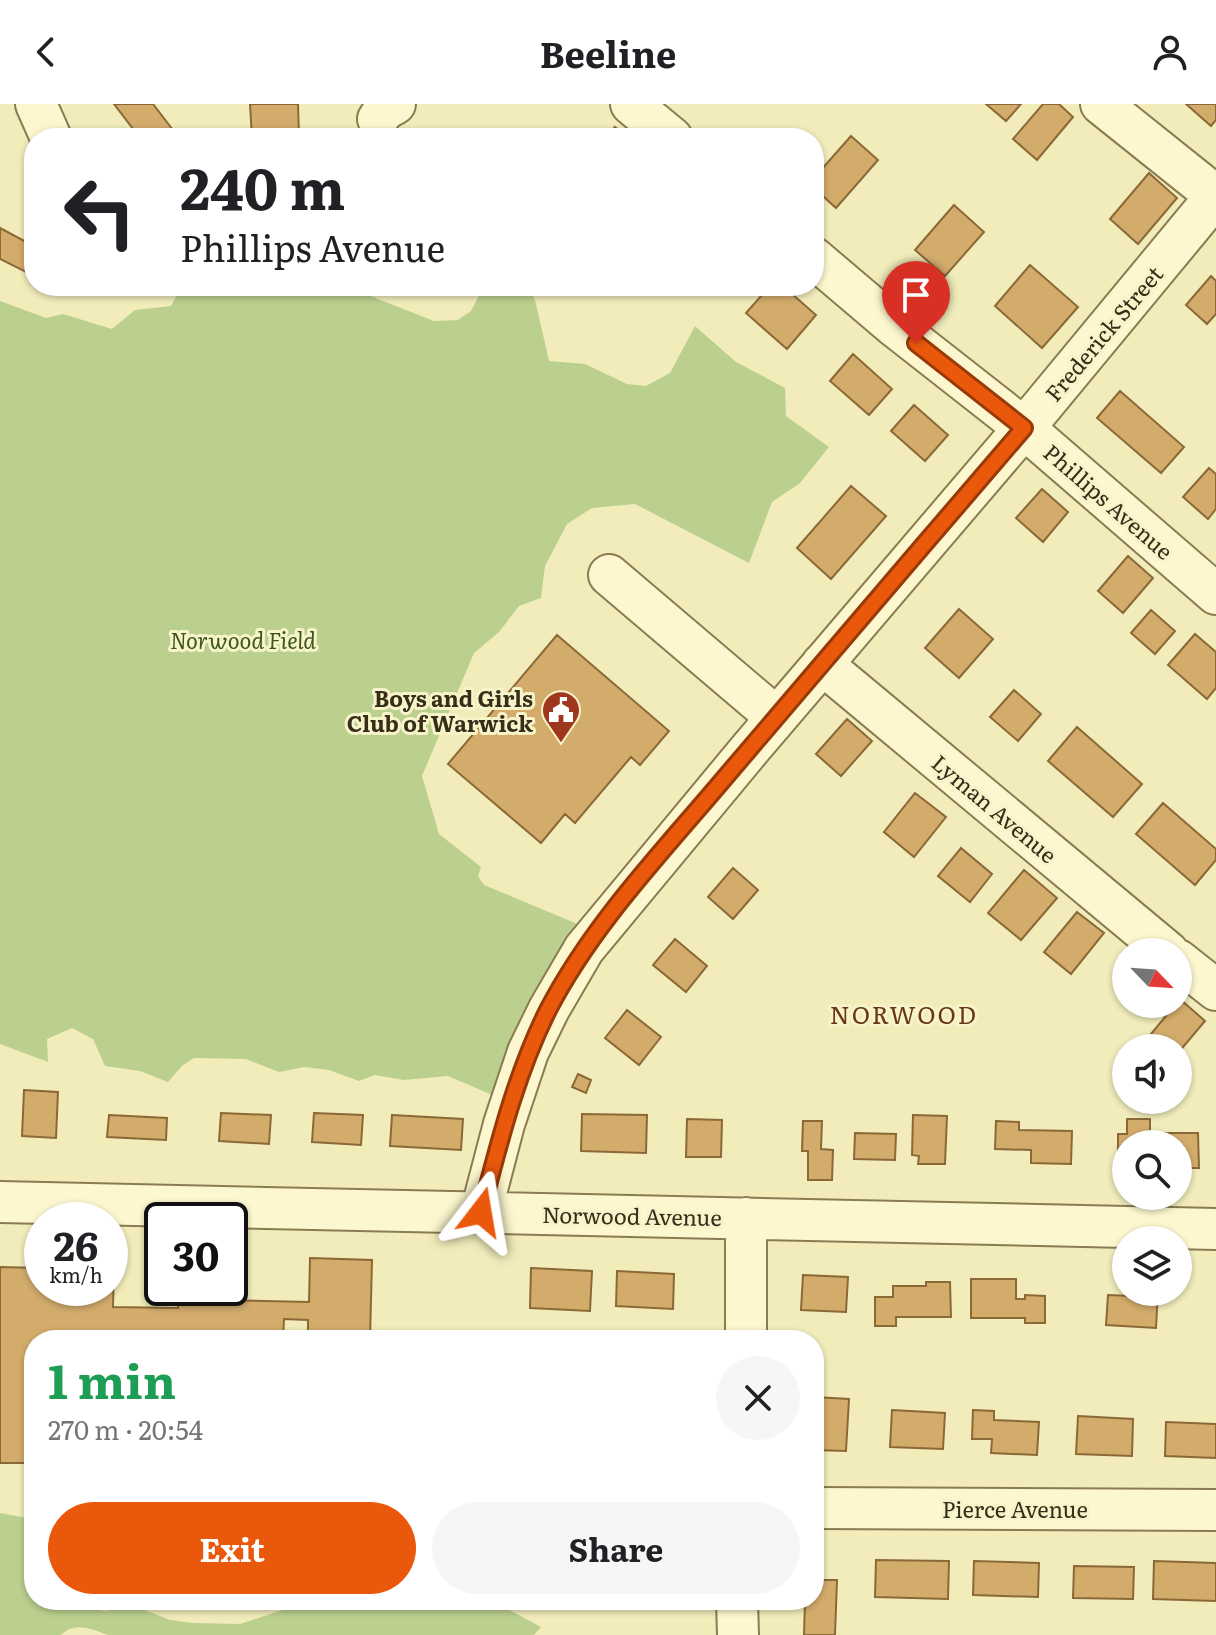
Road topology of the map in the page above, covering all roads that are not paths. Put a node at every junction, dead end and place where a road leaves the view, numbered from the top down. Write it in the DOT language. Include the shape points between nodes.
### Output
graph roads {
  1 [pos="36,104"];
  2 [pos="631,104"];
  3 [pos="1101,104"];
  4 [pos="47,128"];
  5 [pos="660,128"];
  6 [pos="1216,196"];
  7 [pos="824,266"];
  8 [pos="1024,428"];
  9 [pos="609,575"];
  10 [pos="1216,594"];
  11 [pos="822,664"];
  12 [pos="776,717"];
  13 [pos="1151,938"];
  14 [pos="1192,971"];
  15 [pos="1216,990"];
  16 [pos="0,1202"];
  17 [pos="481,1212"];
  18 [pos="746,1218"];
  19 [pos="1216,1229"];
  20 [pos="746,1330"];
  21 [pos="824,1508"];
  22 [pos="1216,1510"];
  23 [pos="737,1610"];
  24 [pos="738,1635"];
  1 -- 4 [label="street"];
  2 -- 5 [label="street"];
  3 -- 6 [label="street"];
  6 -- 8 [label="street, Frederick Street"];
  7 -- 8 [label="street, Phillips Avenue"];
  8 -- 10 [label="street, Phillips Avenue"];
  8 -- 11 [label="street, Frederick Street"];
  9 -- 12 [label="street"];
  11 -- 12 [label="street, Frederick Street"];
  11 -- 13 [label="street, Lyman Avenue"];
  12 -- 17 [label="street, Frederick Street" via="626,896 569,973 528,1052"];
  14 -- 15 [label="street"];
  16 -- 17 [label="street, Norwood Avenue"];
  17 -- 18 [label="street, Norwood Avenue"];
  18 -- 19 [label="street, Norwood Avenue"];
  18 -- 20 [label="street"];
  21 -- 22 [label="street, Pierce Avenue"];
  23 -- 24 [label="street"];
}
